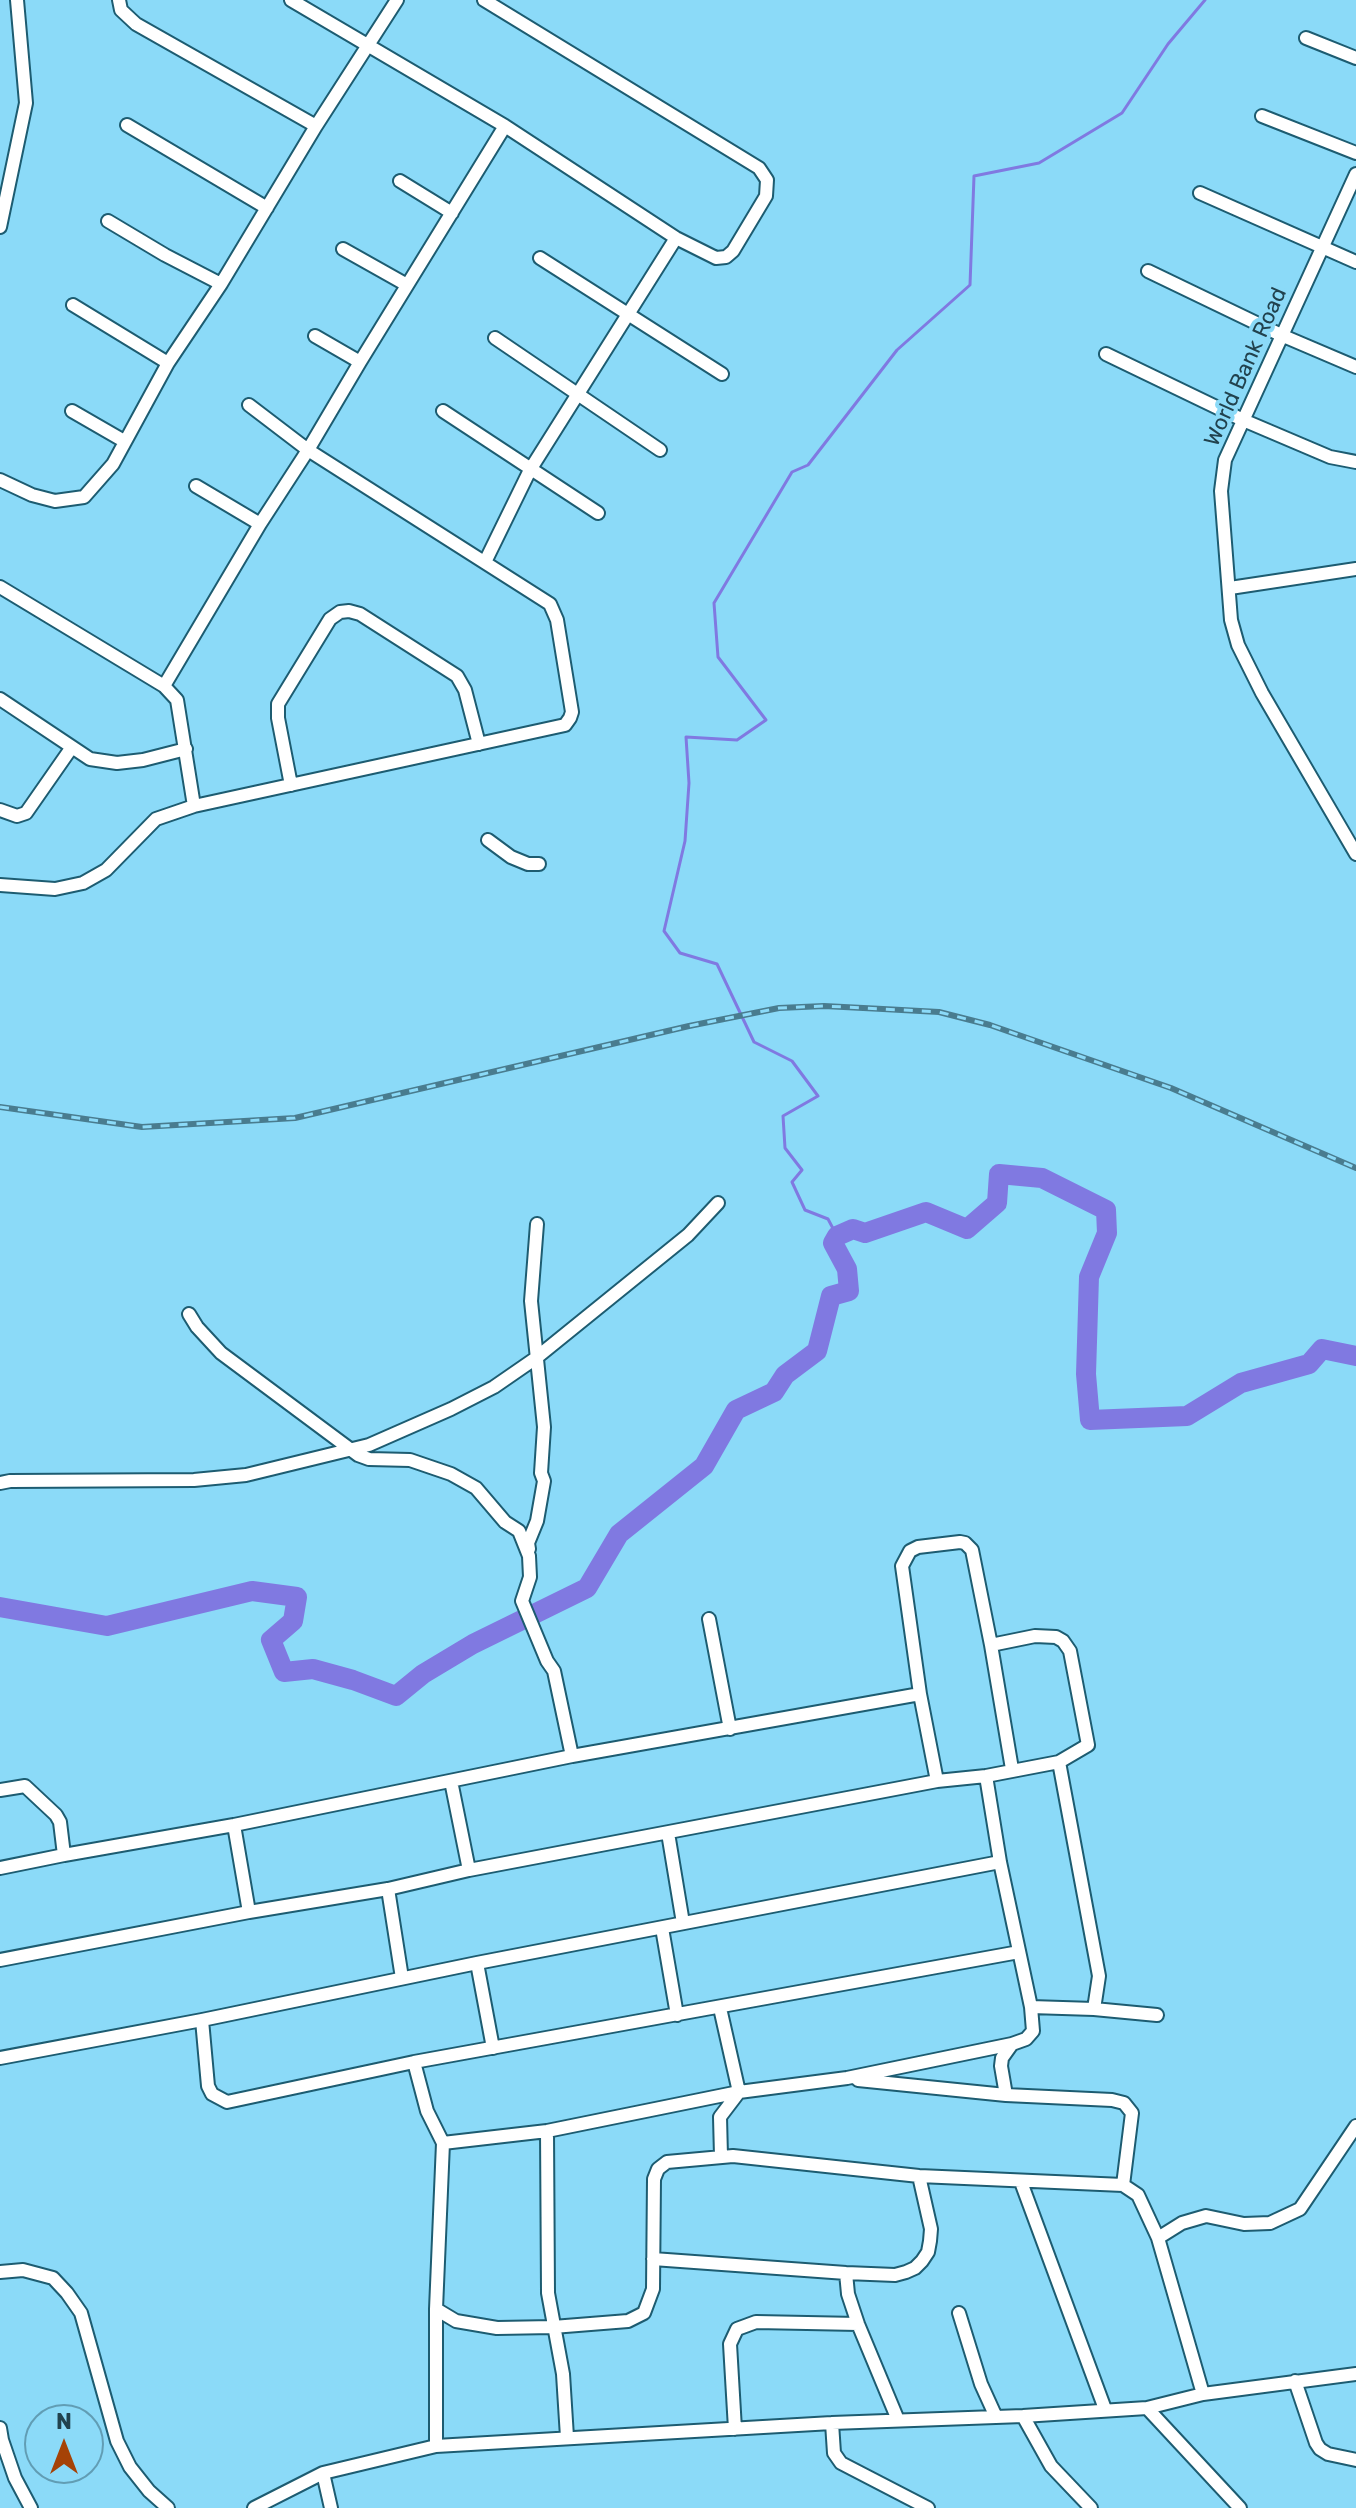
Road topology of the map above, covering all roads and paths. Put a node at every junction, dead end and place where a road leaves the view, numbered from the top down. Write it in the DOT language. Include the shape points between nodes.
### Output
graph roads {
  1 [pos="17,0"];
  2 [pos="119,0"];
  3 [pos="291,0"];
  4 [pos="397,0"];
  5 [pos="484,0"];
  6 [pos="1306,38"];
  7 [pos="369,47"];
  8 [pos="1356,58"];
  9 [pos="1262,116"];
  10 [pos="127,125"];
  11 [pos="316,126"];
  12 [pos="505,126"];
  13 [pos="1356,153"];
  14 [pos="1356,174"];
  15 [pos="400,181"];
  16 [pos="1200,193"];
  17 [pos="267,208"];
  18 [pos="452,213"];
  19 [pos="108,221"];
  20 [pos="0,227"];
  21 [pos="676,238"];
  22 [pos="1323,247"];
  23 [pos="343,249"];
  24 [pos="540,258"];
  25 [pos="1356,262"];
  26 [pos="1148,271"];
  27 [pos="221,284"];
  28 [pos="407,285"];
  29 [pos="73,305"];
  30 [pos="628,315"];
  31 [pos="1281,335"];
  32 [pos="315,336"];
  33 [pos="495,338"];
  34 [pos="1106,354"];
  35 [pos="360,362"];
  36 [pos="168,363"];
  37 [pos="1356,367"];
  38 [pos="722,374"];
  39 [pos="576,394"];
  40 [pos="249,405"];
  41 [pos="72,411"];
  42 [pos="443,411"];
  43 [pos="1243,420"];
  44 [pos="124,441"];
  45 [pos="308,450"];
  46 [pos="660,450"];
  47 [pos="1356,462"];
  48 [pos="530,470"];
  49 [pos="0,480"];
  50 [pos="196,486"];
  51 [pos="598,513"];
  52 [pos="260,524"];
  53 [pos="485,562"];
  54 [pos="1356,569"];
  55 [pos="0,587"];
  56 [pos="1230,588"];
  57 [pos="164,686"];
  58 [pos="0,699"];
  59 [pos="479,744"];
  60 [pos="72,747"];
  61 [pos="186,749"];
  62 [pos="291,785"];
  63 [pos="194,806"];
  64 [pos="0,810"];
  65 [pos="488,840"];
  66 [pos="1356,854"];
  67 [pos="539,864"];
  68 [pos="0,885"];
  69 [pos="718,1203"];
  70 [pos="537,1224"];
  71 [pos="189,1314"];
  72 [pos="536,1358"];
  73 [pos="352,1449"];
  74 [pos="0,1483"];
  75 [pos="529,1556"];
  76 [pos="709,1619"];
  77 [pos="991,1645"];
  78 [pos="920,1694"];
  79 [pos="730,1729"];
  80 [pos="572,1756"];
  81 [pos="1059,1762"];
  82 [pos="1012,1769"];
  83 [pos="986,1776"];
  84 [pos="451,1781"];
  85 [pos="937,1781"];
  86 [pos="0,1790"];
  87 [pos="234,1825"];
  88 [pos="668,1833"];
  89 [pos="64,1855"];
  90 [pos="1000,1862"];
  91 [pos="0,1868"];
  92 [pos="469,1870"];
  93 [pos="388,1889"];
  94 [pos="249,1912"];
  95 [pos="683,1923"];
  96 [pos="662,1928"];
  97 [pos="1019,1952"];
  98 [pos="0,1960"];
  99 [pos="477,1963"];
  100 [pos="402,1978"];
  101 [pos="1031,2007"];
  102 [pos="720,2008"];
  103 [pos="1094,2009"];
  104 [pos="677,2015"];
  105 [pos="1157,2015"];
  106 [pos="202,2020"];
  107 [pos="1012,2044"];
  108 [pos="493,2048"];
  109 [pos="0,2058"];
  110 [pos="414,2062"];
  111 [pos="847,2078"];
  112 [pos="739,2092"];
  113 [pos="1006,2095"];
  114 [pos="1356,2126"];
  115 [pos="547,2131"];
  116 [pos="443,2143"];
  117 [pos="721,2156"];
  118 [pos="919,2176"];
  119 [pos="1021,2182"];
  120 [pos="1123,2185"];
  121 [pos="1158,2238"];
  122 [pos="653,2259"];
  123 [pos="0,2272"];
  124 [pos="846,2273"];
  125 [pos="436,2309"];
  126 [pos="959,2313"];
  127 [pos="858,2324"];
  128 [pos="553,2327"];
  129 [pos="1356,2374"];
  130 [pos="1295,2381"];
  131 [pos="1203,2394"];
  132 [pos="1147,2408"];
  133 [pos="1105,2409"];
  134 [pos="1023,2416"];
  135 [pos="996,2417"];
  136 [pos="898,2420"];
  137 [pos="832,2423"];
  138 [pos="0,2428"];
  139 [pos="735,2429"];
  140 [pos="567,2437"];
  141 [pos="436,2446"];
  142 [pos="1356,2460"];
  143 [pos="323,2473"];
  144 [pos="31,2508"];
  145 [pos="168,2508"];
  146 [pos="254,2508"];
  147 [pos="331,2508"];
  148 [pos="928,2508"];
  149 [pos="1091,2508"];
  150 [pos="1240,2508"];
  1 -- 20 [label="street" via="26,103"];
  2 -- 11 [label="street" via="121,10 136,24"];
  3 -- 7 [label="street"];
  4 -- 7 [label="street"];
  5 -- 21 [label="street" via="759,168 767,180 766,196 726,257 716,258"];
  6 -- 8 [label="street"];
  7 -- 11 [label="street"];
  7 -- 12 [label="street"];
  9 -- 13 [label="street"];
  10 -- 17 [label="street"];
  11 -- 17 [label="street"];
  12 -- 18 [label="street"];
  12 -- 21 [label="street"];
  14 -- 22 [label="street, World Bank Road"];
  15 -- 18 [label="street"];
  16 -- 22 [label="street"];
  17 -- 27 [label="street"];
  18 -- 28 [label="street"];
  19 -- 27 [label="street"];
  21 -- 30 [label="street"];
  22 -- 25 [label="street"];
  22 -- 31 [label="street, World Bank Road"];
  23 -- 28 [label="street"];
  24 -- 30 [label="street"];
  26 -- 31 [label="street"];
  27 -- 36 [label="street"];
  28 -- 35 [label="street"];
  29 -- 36 [label="street"];
  30 -- 38 [label="street"];
  30 -- 39 [label="street"];
  31 -- 37 [label="street"];
  31 -- 43 [label="street, World Bank Road"];
  32 -- 35 [label="street"];
  33 -- 39 [label="street"];
  34 -- 43 [label="street"];
  35 -- 45 [label="street"];
  36 -- 44 [label="street"];
  39 -- 46 [label="street"];
  39 -- 48 [label="street"];
  40 -- 45 [label="street"];
  41 -- 44 [label="street"];
  42 -- 48 [label="street"];
  43 -- 47 [label="street" via="1330,457"];
  43 -- 56 [label="street, World Bank Road" via="1222,476"];
  44 -- 49 [label="street" via="113,464 84,497 55,501"];
  45 -- 52 [label="street"];
  45 -- 53 [label="street"];
  48 -- 51 [label="street"];
  48 -- 53 [label="street"];
  50 -- 52 [label="street"];
  52 -- 57 [label="street"];
  53 -- 59 [label="street" via="550,604 572,712 565,725"];
  54 -- 56 [label="street"];
  55 -- 57 [label="street"];
  56 -- 66 [label="street, World Bank Road" via="1231,620 1248,669"];
  57 -- 61 [label="street" via="177,700"];
  58 -- 60 [label="street"];
  59 -- 62 [label="street"];
  59 -- 62 [label="street" via="457,676 360,614 340,612 330,619 278,704"];
  60 -- 61 [label="street" via="90,759 117,763"];
  60 -- 64 [label="street" via="26,813 17,816"];
  61 -- 63 [label="street"];
  62 -- 63 [label="street"];
  63 -- 68 [label="street" via="156,819 106,870 83,883 55,889"];
  65 -- 67 [label="street" via="511,857"];
  69 -- 72 [label="street" via="688,1235"];
  70 -- 72 [label="street" via="531,1301"];
  71 -- 73 [label="street" via="221,1353"];
  72 -- 73 [label="street" via="451,1409"];
  72 -- 75 [label="street" via="544,1481"];
  73 -- 74 [label="street" via="246,1475"];
  73 -- 75 [label="street" via="369,1459 410,1460 476,1488 519,1531"];
  75 -- 80 [label="street" via="530,1577 522,1601 554,1671"];
  76 -- 79 [label="street"];
  77 -- 78 [label="street" via="969,1546 960,1542 910,1551 902,1577"];
  77 -- 81 [label="street" via="1048,1635 1070,1651 1088,1745"];
  77 -- 82 [label="street"];
  78 -- 79 [label="street"];
  78 -- 85 [label="street"];
  79 -- 80 [label="street"];
  80 -- 84 [label="street"];
  81 -- 82 [label="street"];
  81 -- 103 [label="street" via="1099,1976"];
  82 -- 83 [label="street"];
  83 -- 85 [label="street"];
  83 -- 90 [label="street"];
  84 -- 87 [label="street"];
  84 -- 92 [label="street"];
  85 -- 88 [label="street"];
  86 -- 89 [label="street" via="25,1786 56,1815"];
  87 -- 89 [label="street"];
  87 -- 94 [label="street"];
  88 -- 92 [label="street"];
  88 -- 95 [label="street"];
  89 -- 91 [label="street"];
  90 -- 95 [label="street"];
  90 -- 97 [label="street"];
  92 -- 93 [label="street"];
  93 -- 94 [label="street"];
  93 -- 100 [label="street"];
  94 -- 98 [label="street"];
  95 -- 96 [label="street"];
  96 -- 99 [label="street"];
  96 -- 104 [label="street"];
  97 -- 101 [label="street"];
  97 -- 102 [label="street"];
  99 -- 100 [label="street"];
  99 -- 108 [label="street"];
  100 -- 106 [label="street"];
  101 -- 103 [label="street"];
  101 -- 107 [label="street" via="1032,2035"];
  102 -- 104 [label="street"];
  102 -- 112 [label="street"];
  103 -- 105 [label="street"];
  104 -- 108 [label="street"];
  106 -- 109 [label="street"];
  106 -- 110 [label="street" via="208,2086 227,2102"];
  107 -- 111 [label="street"];
  107 -- 113 [label="street" via="1001,2066"];
  108 -- 110 [label="street"];
  110 -- 116 [label="street" via="427,2111"];
  111 -- 112 [label="street"];
  111 -- 113 [label="street"];
  112 -- 115 [label="street"];
  112 -- 117 [label="street" via="720,2117"];
  113 -- 120 [label="street" via="1124,2103 1132,2113"];
  114 -- 121 [label="street" via="1300,2209 1270,2223 1206,2216"];
  115 -- 116 [label="street"];
  115 -- 128 [label="street"];
  116 -- 125 [label="street"];
  117 -- 118 [label="street"];
  117 -- 122 [label="street" via="667,2162 658,2169"];
  118 -- 119 [label="street"];
  118 -- 124 [label="street" via="931,2229 922,2261 895,2275"];
  119 -- 120 [label="street"];
  119 -- 133 [label="street"];
  120 -- 121 [label="street" via="1138,2195"];
  121 -- 131 [label="street"];
  122 -- 124 [label="street"];
  122 -- 128 [label="street" via="653,2289 640,2317"];
  123 -- 145 [label="street" via="23,2270 53,2278 67,2293 81,2313 117,2441 130,2467"];
  124 -- 127 [label="street"];
  125 -- 128 [label="street" via="456,2321 497,2328"];
  125 -- 141 [label="street"];
  126 -- 135 [label="street"];
  127 -- 136 [label="street"];
  127 -- 139 [label="street" via="756,2322 737,2329 730,2344"];
  128 -- 140 [label="street"];
  129 -- 130 [label="street"];
  130 -- 131 [label="street"];
  130 -- 142 [label="street" via="1320,2449"];
  131 -- 132 [label="street"];
  132 -- 133 [label="street"];
  132 -- 150 [label="street"];
  133 -- 134 [label="street"];
  134 -- 135 [label="street"];
  134 -- 149 [label="street" via="1051,2466"];
  135 -- 136 [label="street"];
  136 -- 137 [label="street"];
  137 -- 139 [label="street"];
  137 -- 148 [label="street" via="834,2453 841,2463"];
  138 -- 144 [label="street" via="15,2478"];
  139 -- 140 [label="street"];
  140 -- 141 [label="street"];
  141 -- 143 [label="street"];
  143 -- 146 [label="street"];
  143 -- 147 [label="street"];
}
